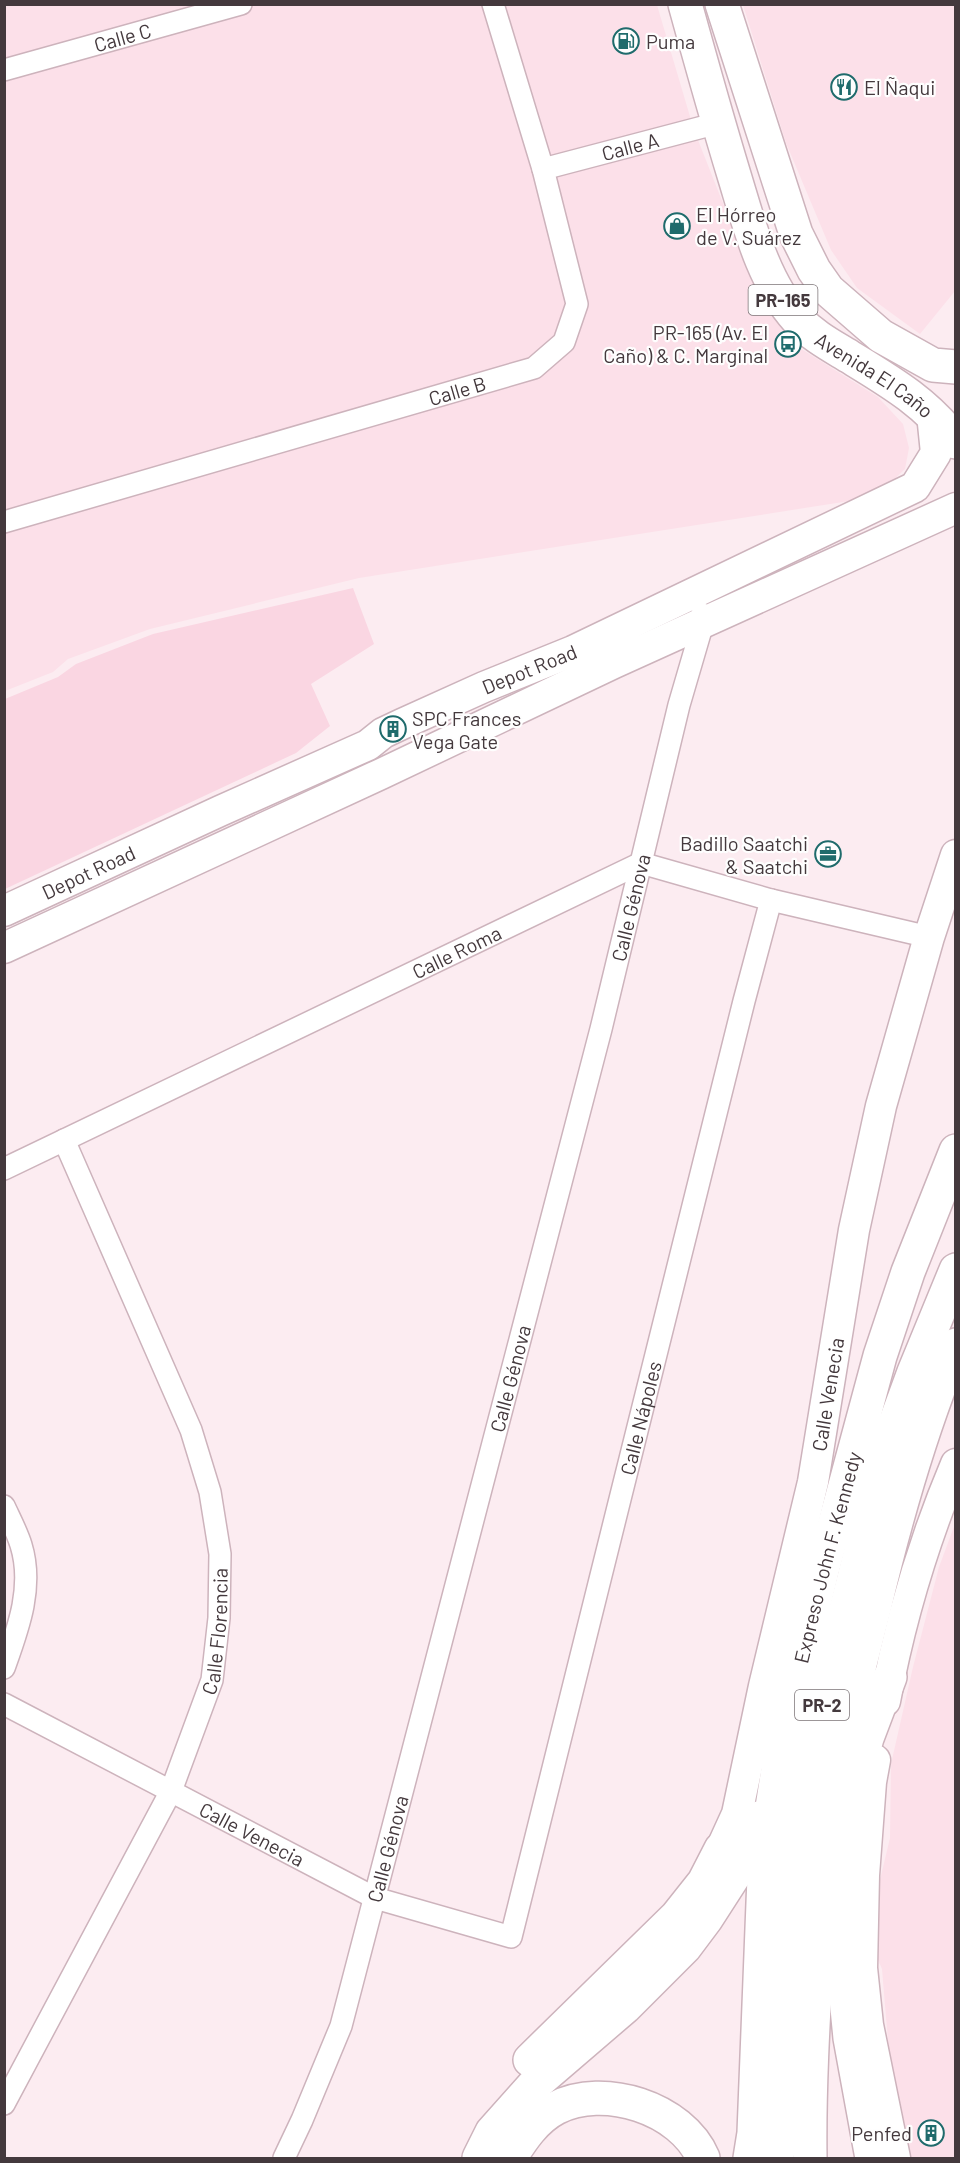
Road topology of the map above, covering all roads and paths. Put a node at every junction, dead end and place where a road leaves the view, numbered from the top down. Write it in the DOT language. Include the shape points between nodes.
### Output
graph roads {
  1 [pos="241,4"];
  2 [pos="493,4"];
  3 [pos="685,4"];
  4 [pos="722,4"];
  5 [pos="4,70"];
  6 [pos="718,123"];
  7 [pos="543,170"];
  8 [pos="956,367"];
  9 [pos="932,414"];
  10 [pos="956,442"];
  11 [pos="956,508"];
  12 [pos="4,522"];
  13 [pos="699,590"];
  14 [pos="703,623"];
  15 [pos="956,855"];
  16 [pos="641,863"];
  17 [pos="771,900"];
  18 [pos="4,911"];
  19 [pos="929,937"];
  20 [pos="4,948"];
  21 [pos="64,1140"];
  22 [pos="956,1151"];
  23 [pos="4,1169"];
  24 [pos="956,1270"];
  25 [pos="956,1345"];
  26 [pos="956,1464"];
  27 [pos="4,1506"];
  28 [pos="4,1668"];
  29 [pos="890,1677"];
  30 [pos="4,1704"];
  31 [pos="776,1783"];
  32 [pos="171,1791"];
  33 [pos="721,1849"];
  34 [pos="375,1898"];
  35 [pos="511,1936"];
  36 [pos="4,2104"];
  37 [pos="284,2158"];
  38 [pos="460,2158"];
  39 [pos="479,2158"];
  40 [pos="510,2158"];
  41 [pos="703,2158"];
  42 [pos="750,2158"];
  43 [pos="777,2158"];
  44 [pos="810,2158"];
  45 [pos="872,2158"];
  46 [pos="895,2158"];
  1 -- 5 [label="street, Calle C"];
  2 -- 7 [label="street, Calle B"];
  3 -- 6 [label="main road, Avenida El Caño / PR-165"];
  4 -- 8 [label="main road, Avenida El Caño / PR-165" via="796,234 814,270 828,290 881,336 933,365"];
  6 -- 7 [label="street, Calle A"];
  6 -- 9 [label="main road, Avenida El Caño / PR-165" via="749,225 785,304 814,334 899,387"];
  7 -- 12 [label="street, Calle B" via="577,304 564,342 534,368"];
  9 -- 10 [label="main road, Avenida El Caño / PR-165"];
  9 -- 13 [label="street, Depot Road" via="936,453 915,487"];
  11 -- 14 [label="street, Depot Road"];
  13 -- 14 [label="street, Calle Génova"];
  13 -- 18 [label="street, Depot Road"];
  14 -- 16 [label="street, Calle Génova"];
  14 -- 20 [label="street, Depot Road"];
  15 -- 19 [label="street, Calle Venecia"];
  16 -- 17 [label="street"];
  16 -- 21 [label="street, Calle Roma"];
  16 -- 34 [label="street, Calle Génova"];
  17 -- 19 [label="street"];
  17 -- 35 [label="street, Calle Nápoles"];
  19 -- 33 [label="street, Calle Venecia" via="881,1106 854,1230 813,1482 737,1814"];
  21 -- 23 [label="street, Calle Roma"];
  21 -- 32 [label="street, Calle Florencia" via="191,1430 210,1492 220,1554 219,1618 212,1680"];
  22 -- 31 [label="main road, Expreso John F. Kennedy / PR-2" via="880,1356 817,1592 785,1725"];
  24 -- 43 [label="main road, Expreso John F. Kennedy / PR-2" via="889,1440 806,1776 792,1890"];
  25 -- 44 [label="main road" via="916,1454 890,1541 830,1797 822,1863 810,2068"];
  26 -- 29 [label="street" via="935,1514"];
  27 -- 28 [label="street" via="21,1546 26,1580 21,1621"];
  29 -- 45 [label="main road" via="855,1781 843,1925 850,2038"];
  29 -- 46 [label="street" via="871,1782 862,1968 874,2056"];
  30 -- 32 [label="street, Calle Venecia"];
  31 -- 39 [label="main road" via="735,1874 685,1947 625,2007 533,2086 492,2132"];
  31 -- 42 [label="main road, Expreso John F. Kennedy / PR-2" via="765,1852"];
  32 -- 34 [label="street, Calle Venecia"];
  32 -- 36 [label="street, Calle Florencia"];
  33 -- 38 [label="main road" via="704,1882 677,1916 503,2087 472,2128"];
  34 -- 35 [label="street, Calle Venecia"];
  34 -- 37 [label="street, Calle Génova" via="341,2026"];
  40 -- 41 [label="main road" via="539,2120 556,2108 580,2099 602,2097 644,2106 666,2117"];
}
